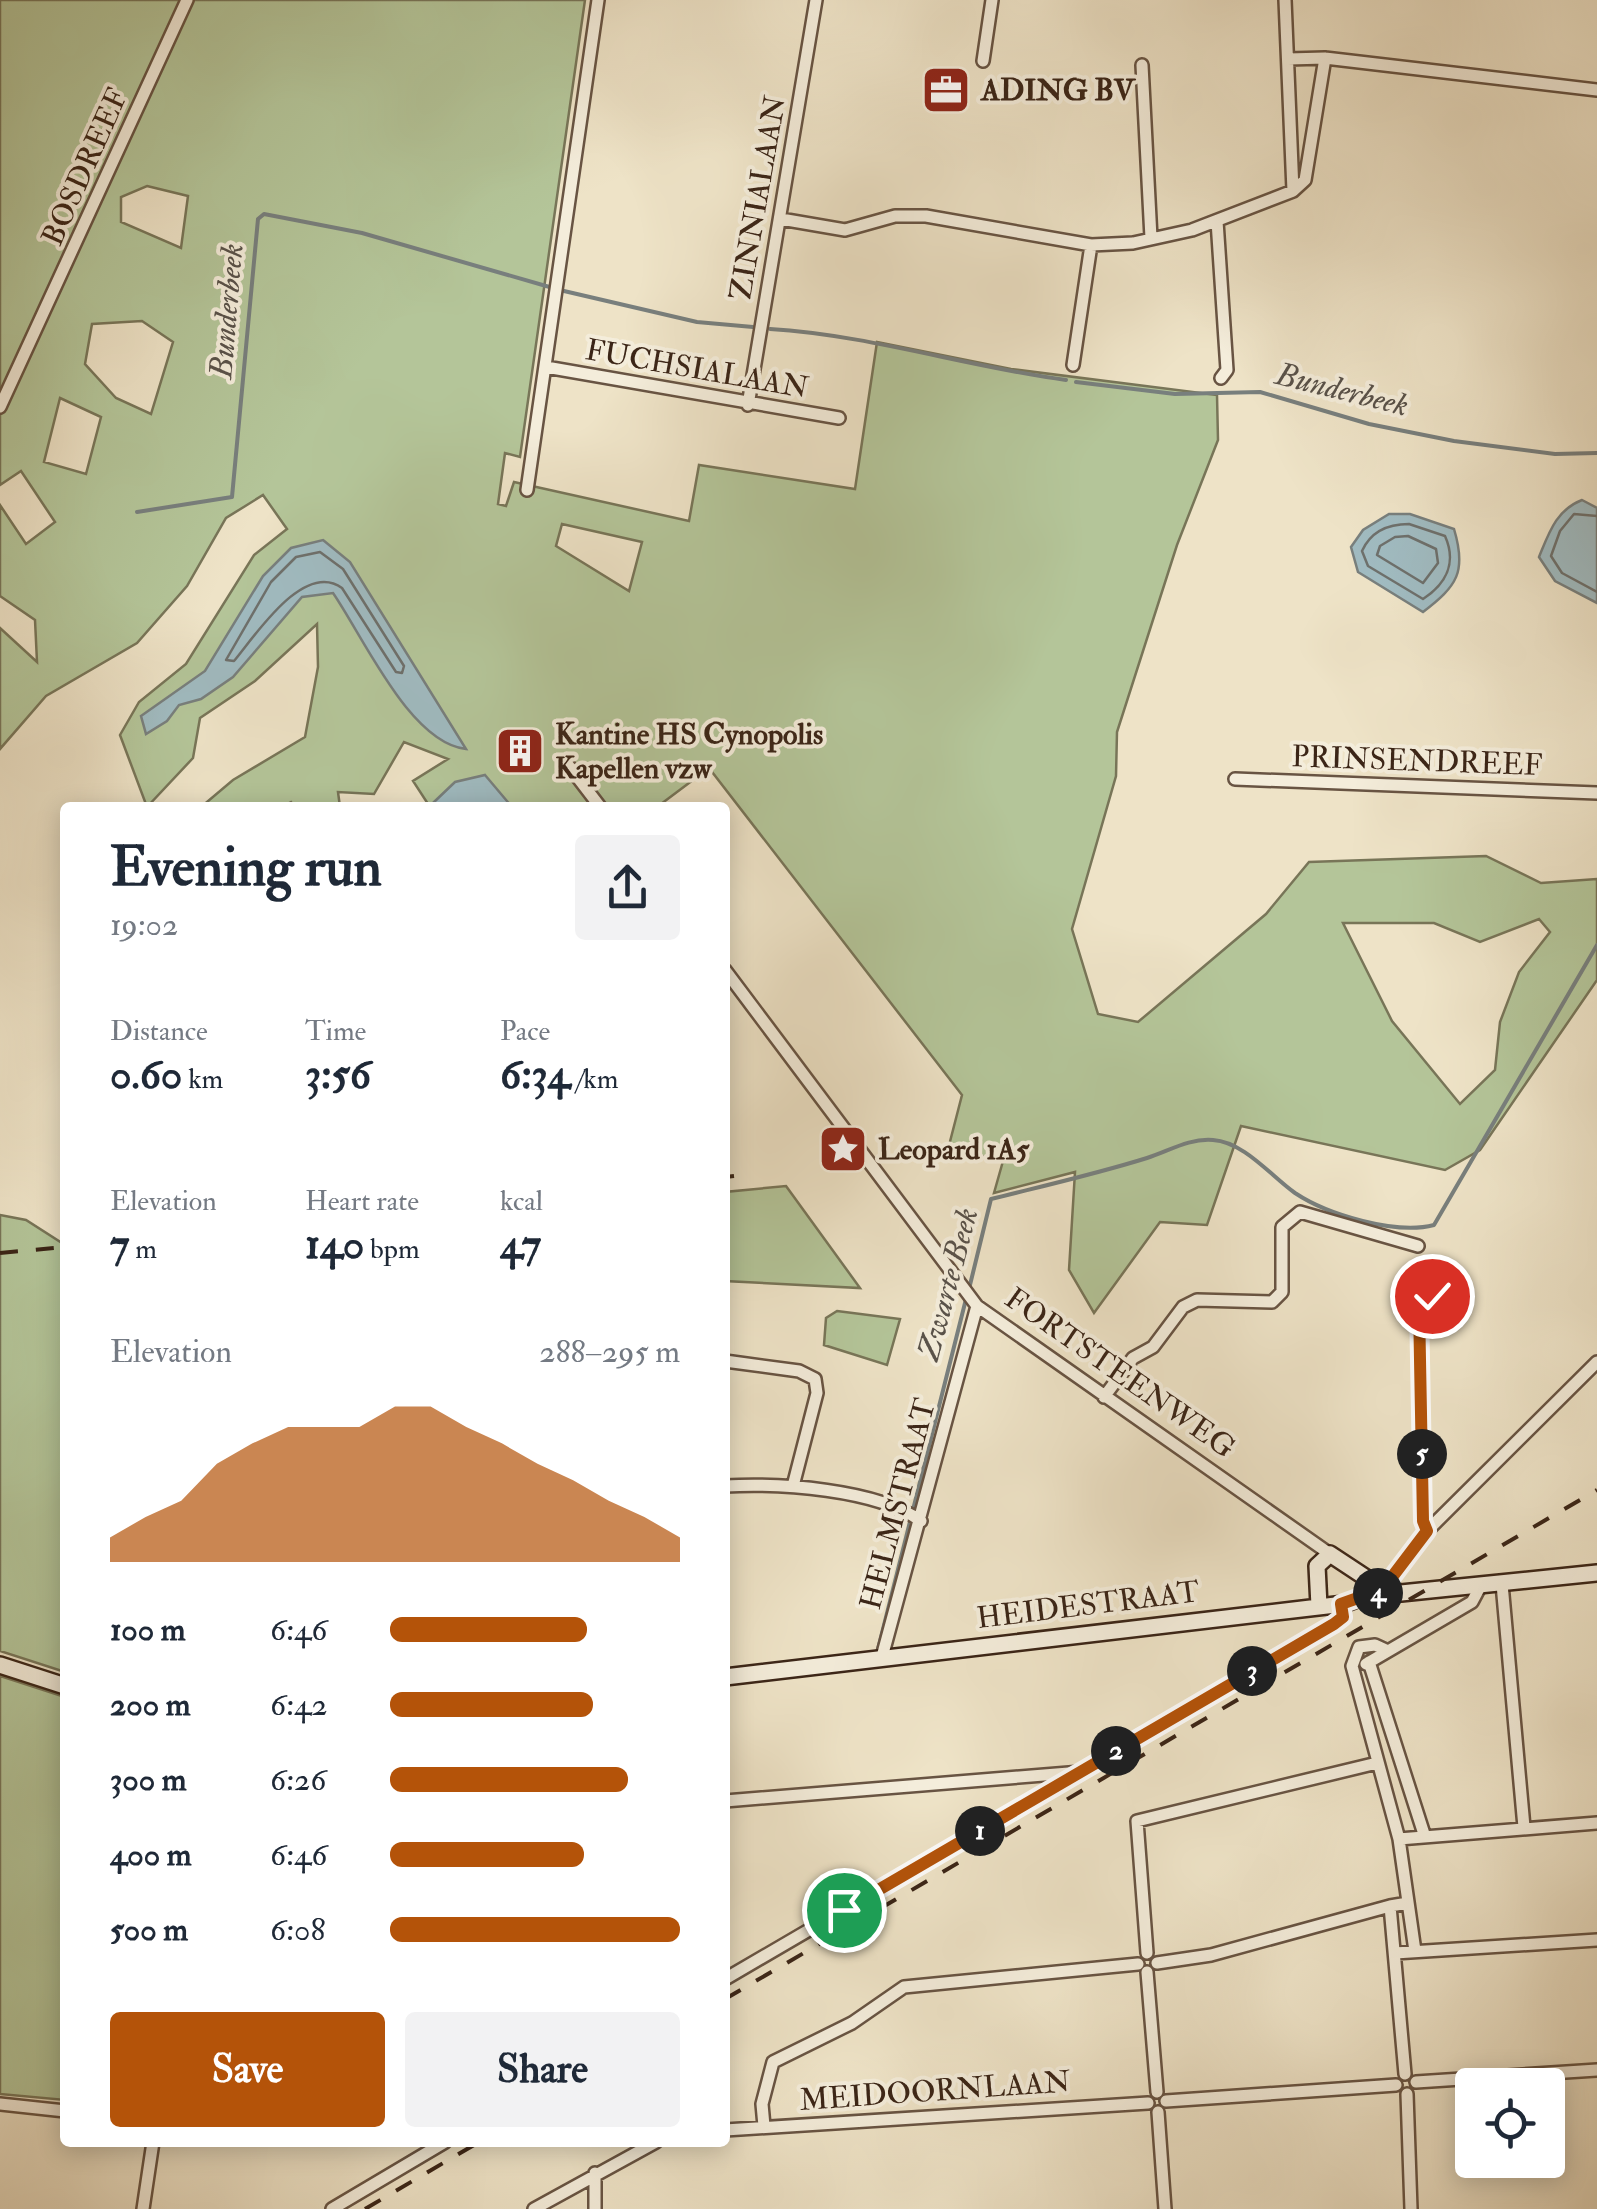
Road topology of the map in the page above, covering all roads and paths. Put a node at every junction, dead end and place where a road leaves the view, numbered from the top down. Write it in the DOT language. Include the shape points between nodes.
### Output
graph roads {
  1 [pos="187,0"];
  2 [pos="598,0"];
  3 [pos="816,0"];
  4 [pos="992,0"];
  5 [pos="1284,0"];
  6 [pos="1325,58"];
  7 [pos="1288,59"];
  8 [pos="984,61"];
  9 [pos="1142,66"];
  10 [pos="1597,90"];
  11 [pos="1293,191"];
  12 [pos="781,219"];
  13 [pos="1217,221"];
  14 [pos="1151,238"];
  15 [pos="1091,245"];
  16 [pos="1074,365"];
  17 [pos="546,367"];
  18 [pos="1221,378"];
  19 [pos="748,404"];
  20 [pos="0,407"];
  21 [pos="839,418"];
  22 [pos="527,490"];
  23 [pos="565,761"];
  24 [pos="1235,779"];
  25 [pos="1597,793"];
  26 [pos="597,802"];
  27 [pos="730,977"];
  28 [pos="1418,1246"];
  29 [pos="1432,1278"];
  30 [pos="977,1306"];
  31 [pos="730,1362"];
  32 [pos="1597,1362"];
  33 [pos="1104,1397"];
  34 [pos="730,1486"];
  35 [pos="793,1486"];
  36 [pos="921,1521"];
  37 [pos="1427,1531"];
  38 [pos="1330,1554"];
  39 [pos="1597,1573"];
  40 [pos="1502,1584"];
  41 [pos="1480,1587"];
  42 [pos="1383,1589"];
  43 [pos="1456,1590"];
  44 [pos="1341,1604"];
  45 [pos="1319,1606"];
  46 [pos="1451,1611"];
  47 [pos="1388,1650"];
  48 [pos="882,1657"];
  49 [pos="1369,1662"];
  50 [pos="0,1664"];
  51 [pos="730,1676"];
  52 [pos="1356,1678"];
  53 [pos="60,1684"];
  54 [pos="1377,1763"];
  55 [pos="1082,1772"];
  56 [pos="730,1802"];
  57 [pos="1597,1823"];
  58 [pos="1524,1827"];
  59 [pos="1424,1834"];
  60 [pos="1399,1838"];
  61 [pos="1408,1903"];
  62 [pos="1390,1906"];
  63 [pos="1597,1940"];
  64 [pos="1416,1952"];
  65 [pos="1395,1953"];
  66 [pos="1147,1963"];
  67 [pos="730,1976"];
  68 [pos="1597,2070"];
  69 [pos="1404,2074"];
  70 [pos="1416,2082"];
  71 [pos="1396,2085"];
  72 [pos="1406,2094"];
  73 [pos="1157,2102"];
  74 [pos="0,2104"];
  75 [pos="60,2110"];
  76 [pos="764,2126"];
  77 [pos="730,2129"];
  78 [pos="152,2147"];
  79 [pos="437,2147"];
  80 [pos="646,2147"];
  81 [pos="596,2173"];
  82 [pos="143,2209"];
  83 [pos="332,2209"];
  84 [pos="534,2209"];
  85 [pos="595,2209"];
  86 [pos="1165,2209"];
  87 [pos="1411,2209"];
  1 -- 20 [label="street, BOSDREEF"];
  2 -- 17 [label="street"];
  3 -- 12 [label="street, ZINNIALAAN"];
  4 -- 8 [label="street"];
  5 -- 7 [label="street"];
  6 -- 7 [label="street"];
  6 -- 10 [label="street"];
  6 -- 11 [label="street" via="1305,180"];
  7 -- 11 [label="street"];
  9 -- 14 [label="street"];
  11 -- 13 [label="street"];
  12 -- 15 [label="street" via="845,230 895,216 926,216"];
  12 -- 19 [label="street, ZINNIALAAN"];
  13 -- 14 [label="street"];
  13 -- 18 [label="street" via="1226,370"];
  14 -- 15 [label="street"];
  15 -- 16 [label="street"];
  17 -- 19 [label="street, FUCHSIALAAN"];
  17 -- 22 [label="street"];
  19 -- 21 [label="street, FUCHSIALAAN"];
  23 -- 26 [label="street"];
  24 -- 25 [label="street, PRINSENDREEF"];
  27 -- 30 [label="street, FORTSTEENWEG"];
  28 -- 33 [label="street" via="1300,1212 1282,1226 1282,1292 1272,1302 1197,1300 1183,1307 1154,1348 1133,1358"];
  29 -- 37 [label="street" via="1432,1296 1419,1306"];
  30 -- 33 [label="street, FORTSTEENWEG"];
  30 -- 36 [label="street, HELMSTRAAT"];
  31 -- 35 [label="street" via="815,1379"];
  32 -- 37 [label="street"];
  33 -- 38 [label="street, FORTSTEENWEG"];
  34 -- 35 [label="street"];
  35 -- 36 [label="street" via="902,1508"];
  36 -- 48 [label="street, HELMSTRAAT"];
  37 -- 42 [label="street"];
  38 -- 42 [label="street, FORTSTEENWEG"];
  38 -- 45 [label="street" via="1317,1566"];
  39 -- 40 [label="street"];
  40 -- 41 [label="street"];
  40 -- 58 [label="street"];
  41 -- 43 [label="street"];
  41 -- 46 [label="street" via="1472,1602"];
  42 -- 43 [label="street"];
  42 -- 44 [label="street, HEIDESTRAAT"];
  43 -- 46 [label="street"];
  44 -- 45 [label="street, HEIDESTRAAT"];
  44 -- 55 [label="street" via="1343,1617 1334,1624"];
  45 -- 48 [label="street, HEIDESTRAAT"];
  46 -- 47 [label="street"];
  47 -- 49 [label="street"];
  47 -- 52 [label="street" via="1366,1644 1354,1652"];
  48 -- 51 [label="street, HEIDESTRAAT"];
  49 -- 52 [label="street"];
  49 -- 59 [label="street"];
  50 -- 53 [label="street"];
  52 -- 54 [label="street"];
  54 -- 60 [label="street"];
  54 -- 66 [label="street" via="1137,1821"];
  55 -- 56 [label="street"];
  55 -- 67 [label="street"];
  57 -- 58 [label="street"];
  58 -- 59 [label="street"];
  59 -- 60 [label="street"];
  60 -- 61 [label="street"];
  61 -- 62 [label="street"];
  61 -- 64 [label="street"];
  62 -- 65 [label="street"];
  62 -- 66 [label="street" via="1211,1956"];
  63 -- 64 [label="street"];
  64 -- 65 [label="street"];
  65 -- 69 [label="street"];
  66 -- 73 [label="street"];
  66 -- 76 [label="street" via="904,1987 852,2024 773,2062 762,2104"];
  68 -- 70 [label="street"];
  69 -- 70 [label="street"];
  69 -- 71 [label="street"];
  70 -- 72 [label="street"];
  71 -- 72 [label="street"];
  71 -- 73 [label="street, MEIDOORNLAAN"];
  72 -- 87 [label="street"];
  73 -- 76 [label="street, MEIDOORNLAAN"];
  73 -- 86 [label="street"];
  74 -- 75 [label="street"];
  76 -- 77 [label="street, MEIDOORNLAAN"];
  78 -- 82 [label="street"];
  79 -- 83 [label="street"];
  80 -- 81 [label="street"];
  81 -- 84 [label="street"];
  81 -- 85 [label="street"];
}
